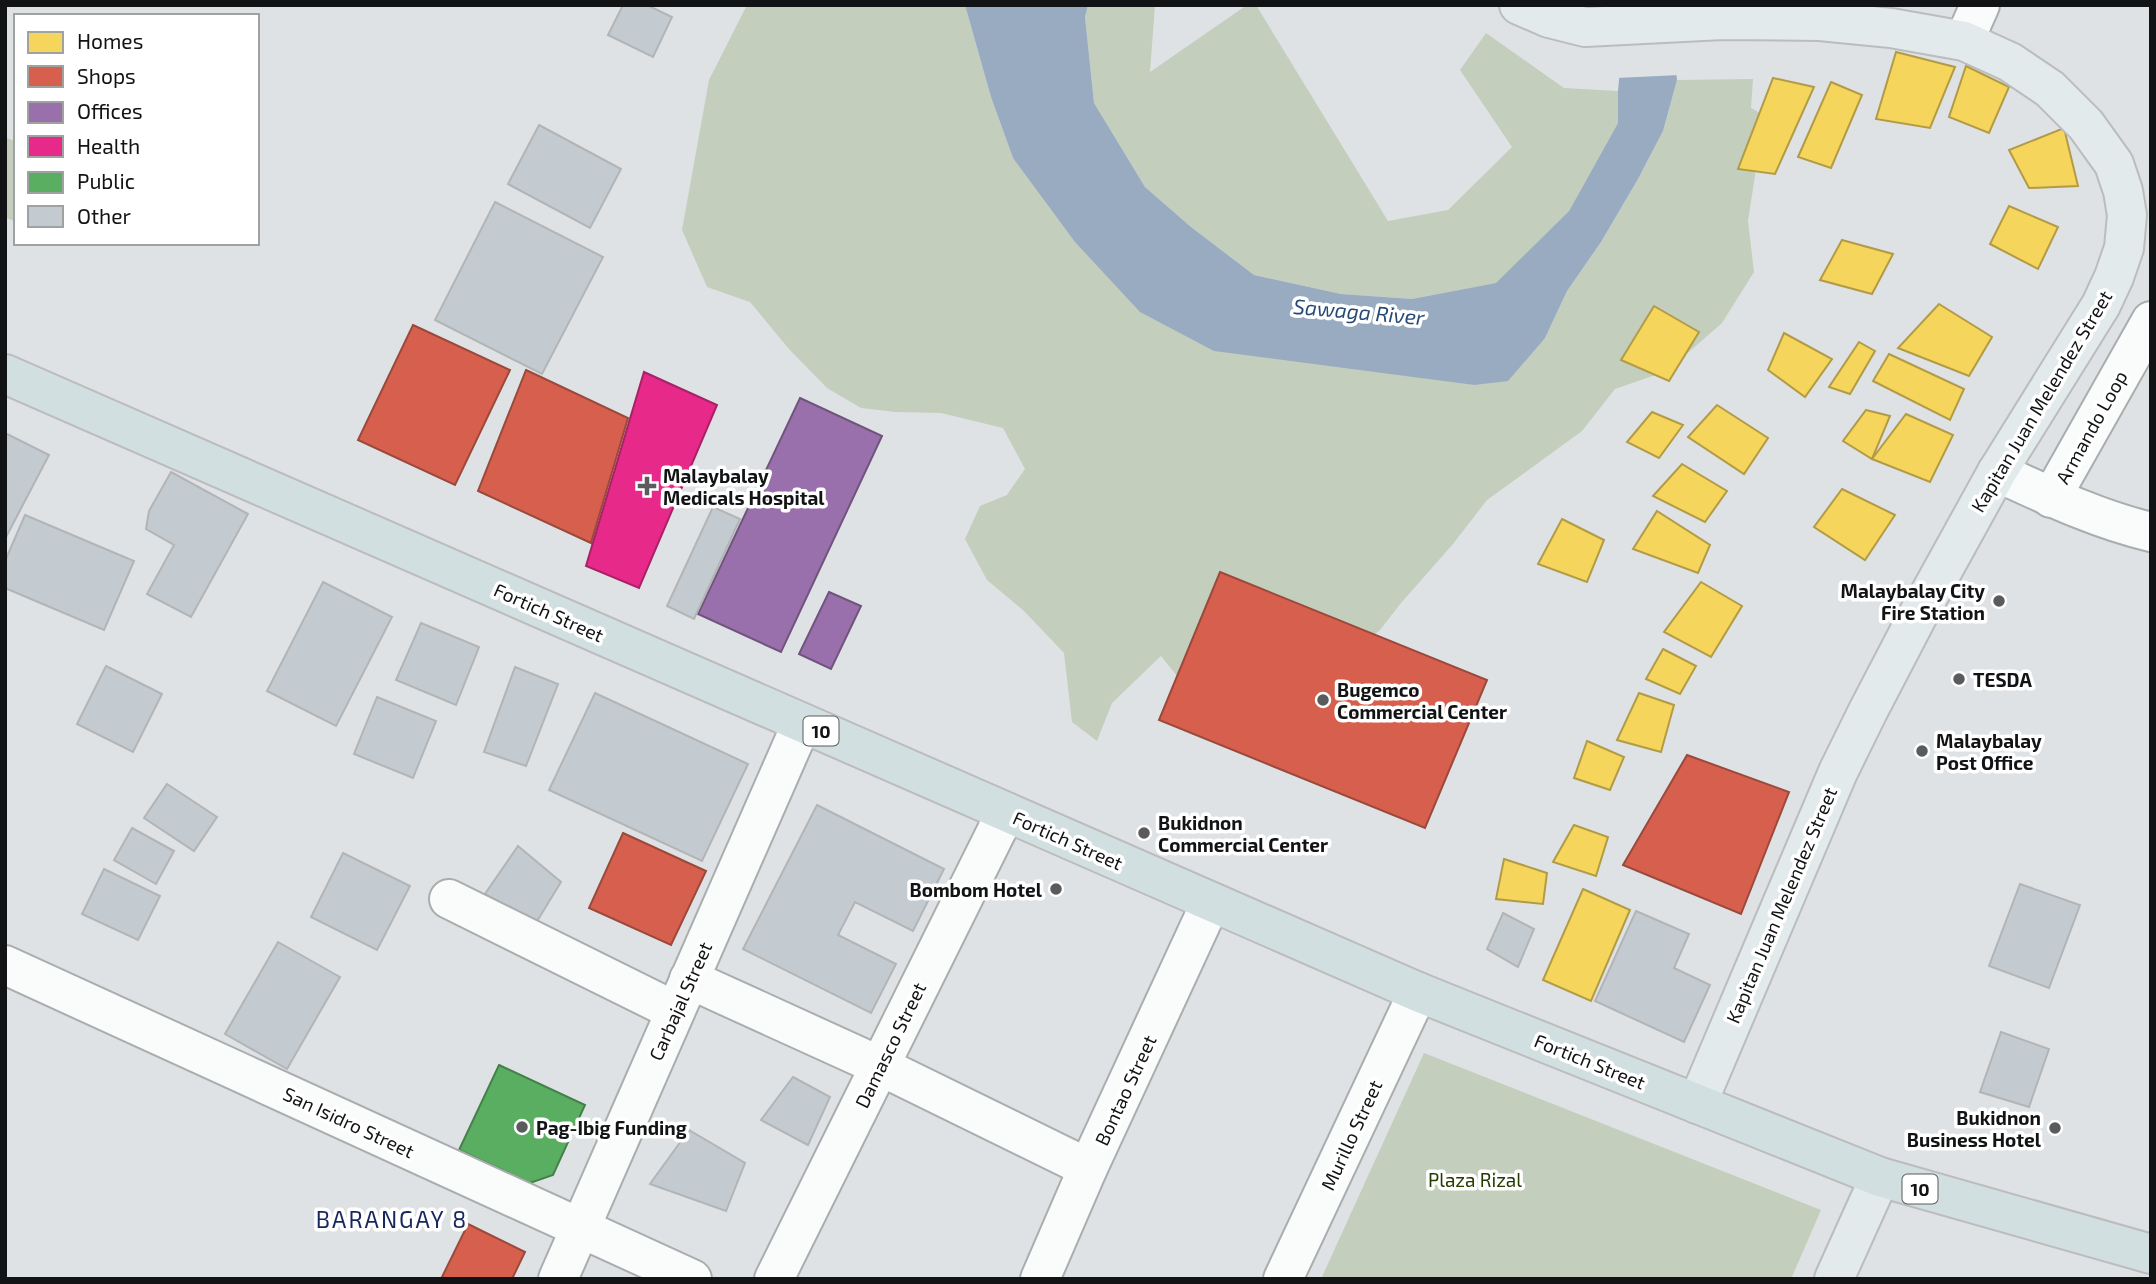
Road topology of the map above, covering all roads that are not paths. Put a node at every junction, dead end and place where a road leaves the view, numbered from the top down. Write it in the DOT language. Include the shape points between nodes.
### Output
graph roads {
  1 [pos="1519,5"];
  2 [pos="1980,5"];
  3 [pos="1964,41"];
  4 [pos="2139,221"];
  5 [pos="2151,321"];
  6 [pos="5,374"];
  7 [pos="1997,472"];
  8 [pos="2051,498"];
  9 [pos="2151,531"];
  10 [pos="802,723"];
  11 [pos="1006,812"];
  12 [pos="449,899"];
  13 [pos="1211,902"];
  14 [pos="5,965"];
  15 [pos="1418,992"];
  16 [pos="682,995"];
  17 [pos="880,1066"];
  18 [pos="1697,1104"];
  19 [pos="1088,1168"];
  20 [pos="1880,1177"];
  21 [pos="580,1228"];
  22 [pos="2151,1254"];
  23 [pos="558,1279"];
  24 [pos="692,1279"];
  25 [pos="774,1279"];
  26 [pos="1040,1279"];
  27 [pos="1283,1279"];
  28 [pos="1834,1279"];
  1 -- 3 [label="main road, Kapitan Juan Melendez Street" via="1585,27 1820,21"];
  2 -- 3 [label="street"];
  3 -- 4 [label="main road, Kapitan Juan Melendez Street" via="2010,62 2050,89 2086,125 2114,164"];
  4 -- 7 [label="main road, Kapitan Juan Melendez Street" via="2101,305"];
  5 -- 8 [label="street, Armando Loop"];
  6 -- 10 [label="highway, Fortich Street / 10"];
  7 -- 8 [label="street"];
  7 -- 18 [label="main road, Kapitan Juan Melendez Street" via="1917,615 1838,772"];
  8 -- 9 [label="street" via="2116,524"];
  10 -- 11 [label="highway, Fortich Street / 10"];
  10 -- 16 [label="street, Carbajal Street"];
  11 -- 13 [label="highway, Fortich Street / 10"];
  11 -- 17 [label="street, Damasco Street"];
  12 -- 16 [label="street"];
  13 -- 15 [label="highway, Fortich Street / 10"];
  13 -- 19 [label="street, Bontao Street"];
  14 -- 21 [label="street, San Isidro Street"];
  15 -- 18 [label="highway, Fortich Street / 10"];
  15 -- 27 [label="street, Murillo Street"];
  16 -- 17 [label="street"];
  16 -- 21 [label="street, Carbajal Street"];
  17 -- 19 [label="street"];
  17 -- 25 [label="street, Damasco Street"];
  18 -- 20 [label="highway, Fortich Street / 10"];
  19 -- 26 [label="street, Bontao Street"];
  20 -- 22 [label="highway, Fortich Street / 10"];
  20 -- 28 [label="main road"];
  21 -- 23 [label="street, Carbajal Street"];
  21 -- 24 [label="street, San Isidro Street"];
}
